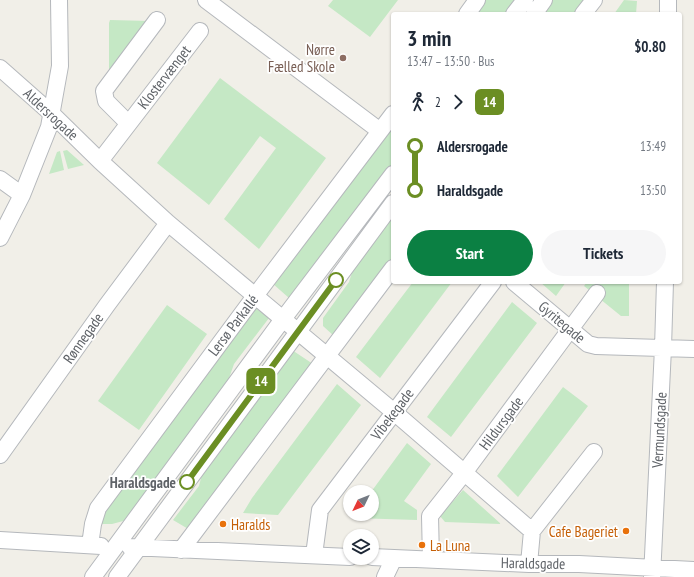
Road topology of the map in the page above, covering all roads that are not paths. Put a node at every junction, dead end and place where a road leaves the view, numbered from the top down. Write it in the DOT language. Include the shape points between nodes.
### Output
graph roads {
  1 [pos="59,0"];
  2 [pos="206,0"];
  3 [pos="477,0"];
  4 [pos="525,0"];
  5 [pos="544,0"];
  6 [pos="594,0"];
  7 [pos="668,0"];
  8 [pos="468,12"];
  9 [pos="516,12"];
  10 [pos="535,12"];
  11 [pos="585,12"];
  12 [pos="668,12"];
  13 [pos="158,20"];
  14 [pos="200,31"];
  15 [pos="0,68"];
  16 [pos="52,114"];
  17 [pos="391,117"];
  18 [pos="128,123"];
  19 [pos="380,131"];
  20 [pos="100,160"];
  21 [pos="391,177"];
  22 [pos="0,179"];
  23 [pos="22,195"];
  24 [pos="391,206"];
  25 [pos="168,223"];
  26 [pos="0,238"];
  27 [pos="391,271"];
  28 [pos="491,284"];
  29 [pos="516,284"];
  30 [pos="665,284"];
  31 [pos="597,293"];
  32 [pos="255,296"];
  33 [pos="283,319"];
  34 [pos="570,329"];
  35 [pos="298,331"];
  36 [pos="663,348"];
  37 [pos="694,349"];
  38 [pos="327,355"];
  39 [pos="394,412"];
  40 [pos="594,452"];
  41 [pos="0,455"];
  42 [pos="464,473"];
  43 [pos="532,531"];
  44 [pos="0,540"];
  45 [pos="90,545"];
  46 [pos="115,546"];
  47 [pos="138,548"];
  48 [pos="181,550"];
  49 [pos="314,555"];
  50 [pos="343,557"];
  51 [pos="379,558"];
  52 [pos="394,558"];
  53 [pos="431,560"];
  54 [pos="530,564"];
  55 [pos="694,570"];
  56 [pos="653,572"];
  57 [pos="93,577"];
  58 [pos="117,577"];
  59 [pos="385,577"];
  1 -- 16 [label="street" via="60,66"];
  2 -- 19 [label="street"];
  3 -- 8 [label="street"];
  4 -- 9 [label="street"];
  5 -- 10 [label="street"];
  6 -- 11 [label="street"];
  7 -- 12 [label="street"];
  13 -- 18 [label="street, Klostervænget" via="104,91 106,101"];
  14 -- 18 [label="street, Klostervænget"];
  15 -- 16 [label="street, Aldersrogade"];
  16 -- 20 [label="street, Aldersrogade"];
  16 -- 23 [label="street"];
  17 -- 19 [label="street, Lersø Parkallé"];
  18 -- 20 [label="street, Klostervænget"];
  19 -- 32 [label="street, Lersø Parkallé"];
  20 -- 25 [label="street, Aldersrogade"];
  21 -- 33 [label="street"];
  22 -- 23 [label="street"];
  23 -- 26 [label="street"];
  24 -- 35 [label="street"];
  25 -- 32 [label="street, Aldersrogade"];
  25 -- 41 [label="street, Rønnegade"];
  27 -- 38 [label="street"];
  28 -- 39 [label="street, Vibekegade"];
  29 -- 34 [label="street, Gyritegade"];
  30 -- 36 [label="street, Vermundsgade"];
  31 -- 34 [label="street, Hildursgade"];
  32 -- 33 [label="street, Aldersrogade"];
  32 -- 45 [label="street, Lersø Parkallé" via="98,508"];
  33 -- 35 [label="street, Aldersrogade"];
  33 -- 46 [label="street"];
  34 -- 36 [label="street, Gyritegade" via="588,344 596,346"];
  34 -- 42 [label="street, Hildursgade"];
  35 -- 38 [label="street, Aldersrogade"];
  35 -- 47 [label="street"];
  36 -- 37 [label="street, Gyritegade"];
  36 -- 56 [label="street, Vermundsgade"];
  38 -- 39 [label="street, Aldersrogade"];
  38 -- 48 [label="street"];
  39 -- 42 [label="street, Aldersrogade"];
  39 -- 49 [label="street, Vibekegade" via="320,510"];
  40 -- 43 [label="street"];
  42 -- 43 [label="street, Aldersrogade"];
  42 -- 53 [label="street, Hildursgade" via="430,516"];
  43 -- 54 [label="street"];
  44 -- 45 [label="street"];
  45 -- 46 [label="street"];
  46 -- 47 [label="street"];
  46 -- 57 [label="street"];
  47 -- 48 [label="street"];
  47 -- 58 [label="street"];
  48 -- 49 [label="street"];
  49 -- 50 [label="street"];
  51 -- 52 [label="street, Haraldsgade"];
  52 -- 53 [label="street, Haraldsgade"];
  52 -- 59 [label="street"];
  53 -- 54 [label="street, Haraldsgade"];
  54 -- 56 [label="street, Haraldsgade" via="579,564"];
  55 -- 56 [label="street, Haraldsgade"];
}
